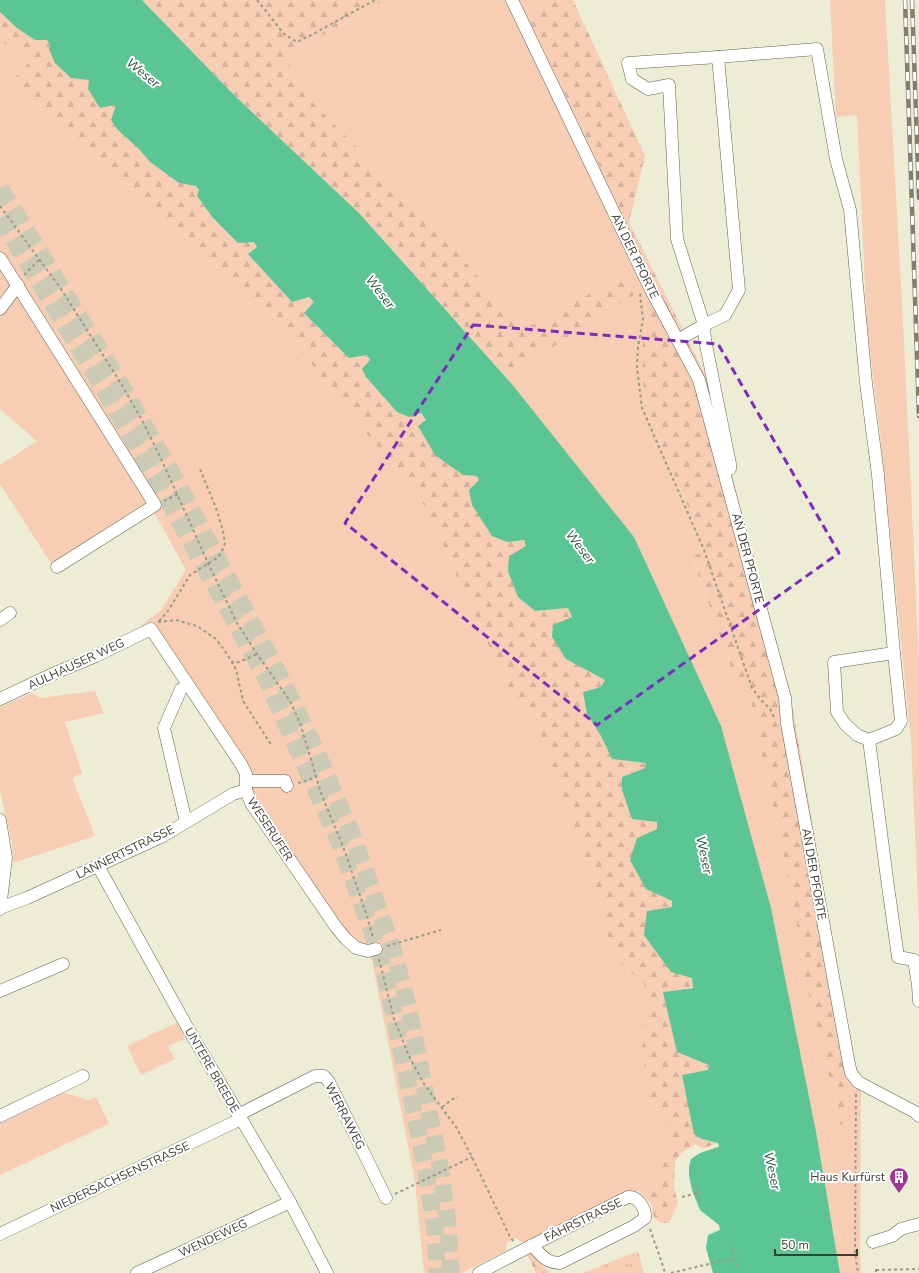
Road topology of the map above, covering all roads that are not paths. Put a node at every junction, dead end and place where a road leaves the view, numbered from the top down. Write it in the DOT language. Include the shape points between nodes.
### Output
graph roads {
  1 [pos="512,0"];
  2 [pos="718,58"];
  3 [pos="0,258"];
  4 [pos="18,286"];
  5 [pos="0,309"];
  6 [pos="704,325"];
  7 [pos="678,340"];
  8 [pos="728,486"];
  9 [pos="57,567"];
  10 [pos="10,613"];
  11 [pos="0,620"];
  12 [pos="154,625"];
  13 [pos="894,653"];
  14 [pos="181,689"];
  15 [pos="0,699"];
  16 [pos="870,740"];
  17 [pos="246,786"];
  18 [pos="287,786"];
  19 [pos="0,820"];
  20 [pos="186,822"];
  21 [pos="98,866"];
  22 [pos="0,908"];
  23 [pos="376,949"];
  24 [pos="63,964"];
  25 [pos="0,991"];
  26 [pos="919,1002"];
  27 [pos="83,1076"];
  28 [pos="0,1116"];
  29 [pos="919,1116"];
  30 [pos="239,1117"];
  31 [pos="386,1198"];
  32 [pos="290,1202"];
  33 [pos="919,1224"];
  34 [pos="0,1234"];
  35 [pos="872,1242"];
  36 [pos="532,1245"];
  37 [pos="137,1273"];
  38 [pos="327,1273"];
  39 [pos="478,1273"];
  1 -- 7 [label="street, AN DER PFORTE" via="650,288"];
  2 -- 6 [label="street" via="739,290 725,315"];
  2 -- 6 [label="street" via="628,63 632,79 648,89 669,85 677,239"];
  2 -- 13 [label="street" via="817,49 836,158 850,210"];
  3 -- 4 [label="street"];
  4 -- 5 [label="street"];
  4 -- 9 [label="street" via="159,503"];
  6 -- 7 [label="street"];
  6 -- 8 [label="street" via="730,464"];
  7 -- 8 [label="street, AN DER PFORTE" via="699,380"];
  8 -- 29 [label="street, AN DER PFORTE" via="786,698 787,724 851,1073 858,1082"];
  10 -- 11 [label="street"];
  12 -- 15 [label="street, AULHAUSER WEG" via="96,656"];
  12 -- 17 [label="street, WESERUFER" via="241,764 246,774"];
  13 -- 16 [label="street" via="900,721 896,729"];
  13 -- 16 [label="street" via="834,662 837,712 857,735"];
  14 -- 20 [label="street" via="164,728"];
  16 -- 26 [label="street" via="898,957 914,960"];
  17 -- 18 [label="street" via="285,781"];
  17 -- 20 [label="street, LANNERTSTRASSE"];
  17 -- 23 [label="street, WESERUFER" via="251,803 336,926 356,948 368,951"];
  19 -- 22 [label="street" via="6,858"];
  20 -- 21 [label="street, LANNERTSTRASSE" via="163,836"];
  21 -- 22 [label="street, LANNERTSTRASSE"];
  21 -- 30 [label="street, UNTERE BREEDE"];
  24 -- 25 [label="street"];
  27 -- 28 [label="street"];
  30 -- 31 [label="street, WERRAWEG" via="315,1076 324,1076"];
  30 -- 32 [label="street, UNTERE BREEDE"];
  30 -- 34 [label="street, NIEDERSACHSENSTRASSE"];
  32 -- 37 [label="street, WENDEWEG"];
  32 -- 38 [label="street, UNTERE BREEDE"];
  33 -- 35 [label="street"];
  36 -- 36 [label="street, FÄHRSTRASSE" via="631,1197 638,1201 645,1213 645,1218 634,1226 560,1263 547,1261"];
  36 -- 39 [label="street, FÄHRSTRASSE"];
}
